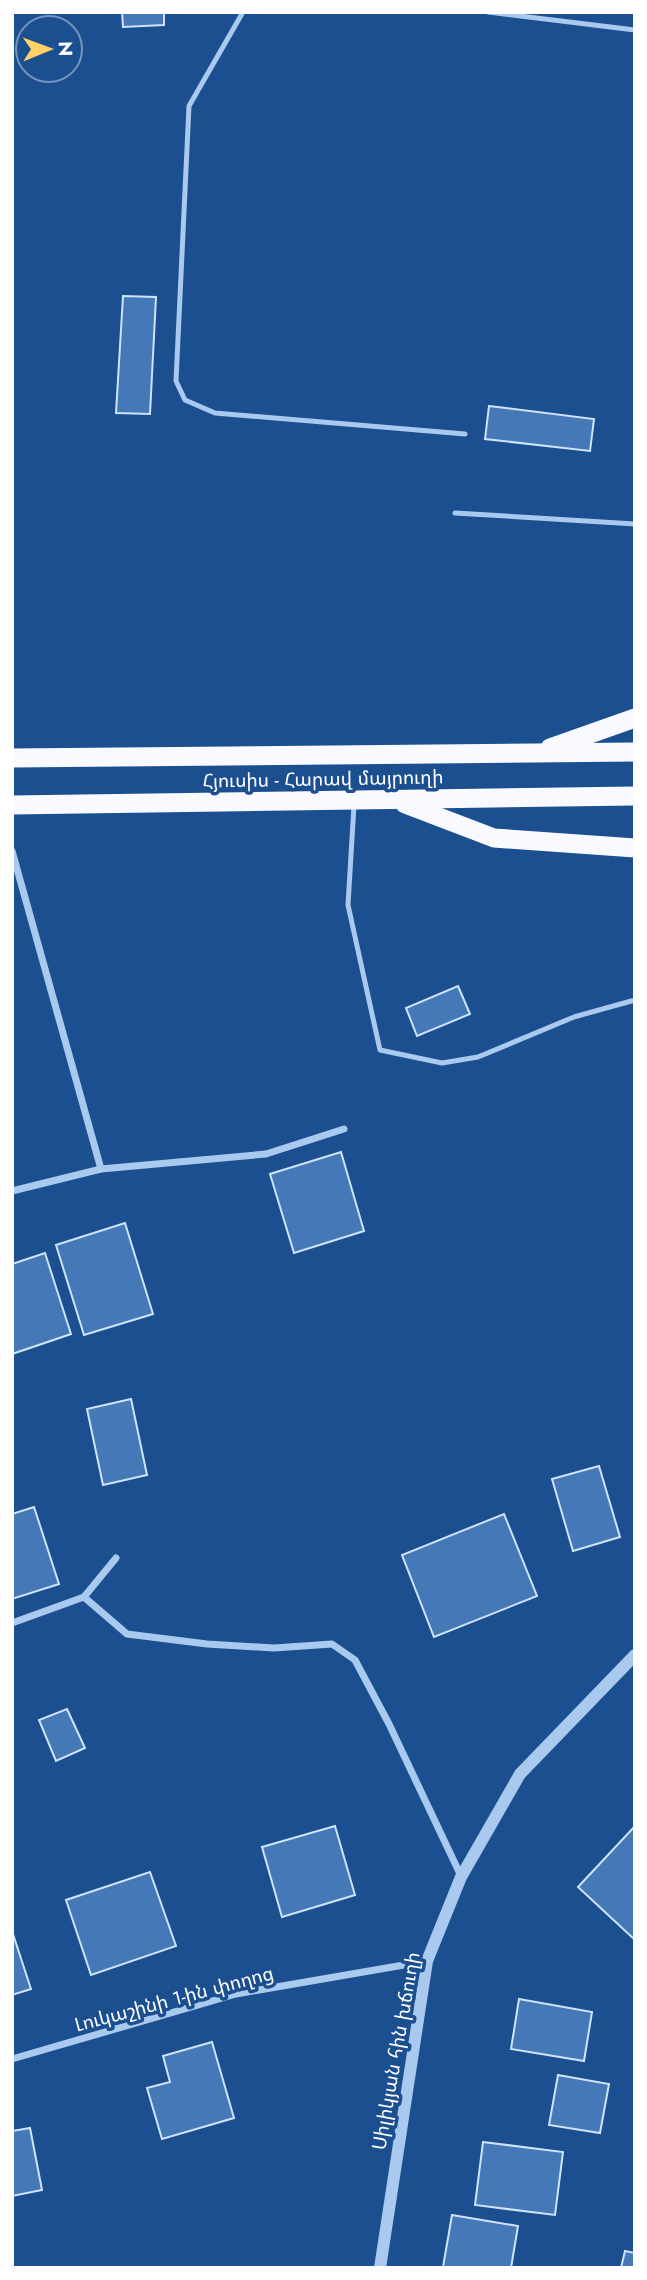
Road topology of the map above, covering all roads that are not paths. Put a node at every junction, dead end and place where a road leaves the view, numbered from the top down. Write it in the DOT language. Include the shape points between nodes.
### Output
graph roads {
  1 [pos="243,12"];
  2 [pos="488,12"];
  3 [pos="635,30"];
  4 [pos="465,434"];
  5 [pos="455,513"];
  6 [pos="635,523"];
  7 [pos="635,718"];
  8 [pos="537,752"];
  9 [pos="635,752"];
  10 [pos="12,758"];
  11 [pos="635,796"];
  12 [pos="394,800"];
  13 [pos="354,802"];
  14 [pos="12,805"];
  15 [pos="635,848"];
  16 [pos="12,851"];
  17 [pos="635,1000"];
  18 [pos="344,1129"];
  19 [pos="101,1169"];
  20 [pos="12,1191"];
  21 [pos="116,1558"];
  22 [pos="84,1597"];
  23 [pos="12,1623"];
  24 [pos="635,1655"];
  25 [pos="461,1877"];
  26 [pos="427,1961"];
  27 [pos="12,2059"];
  28 [pos="380,2268"];
  1 -- 4 [label="lane" via="189,106 176,382 185,400 215,413"];
  2 -- 3 [label="lane"];
  5 -- 6 [label="lane"];
  7 -- 8 [label="highway"];
  8 -- 9 [label="highway, Հյուսիս - Հարավ մայրուղի"];
  8 -- 10 [label="highway, Հյուսիս - Հարավ մայրուղի"];
  11 -- 12 [label="highway, Հյուսիս - Հարավ մայրուղի"];
  12 -- 13 [label="highway, Հյուսիս - Հարավ մայրուղի"];
  12 -- 15 [label="highway" via="494,838"];
  13 -- 14 [label="highway, Հյուսիս - Հարավ մայրուղի"];
  13 -- 17 [label="lane" via="348,905 380,1050 442,1063 478,1057 574,1017"];
  16 -- 19 [label="street"];
  18 -- 19 [label="street" via="266,1154"];
  19 -- 20 [label="street"];
  21 -- 22 [label="street"];
  22 -- 23 [label="street"];
  22 -- 25 [label="street" via="127,1634 274,1648 332,1644 355,1660"];
  24 -- 25 [label="street, Սիլիկյան հին խճուղի" via="520,1774"];
  25 -- 26 [label="street, Սիլիկյան հին խճուղի"];
  26 -- 27 [label="street, Լուկաշինի 1-ին փողոց" via="236,1994"];
  26 -- 28 [label="street, Սիլիկյան հին խճուղի"];
}
